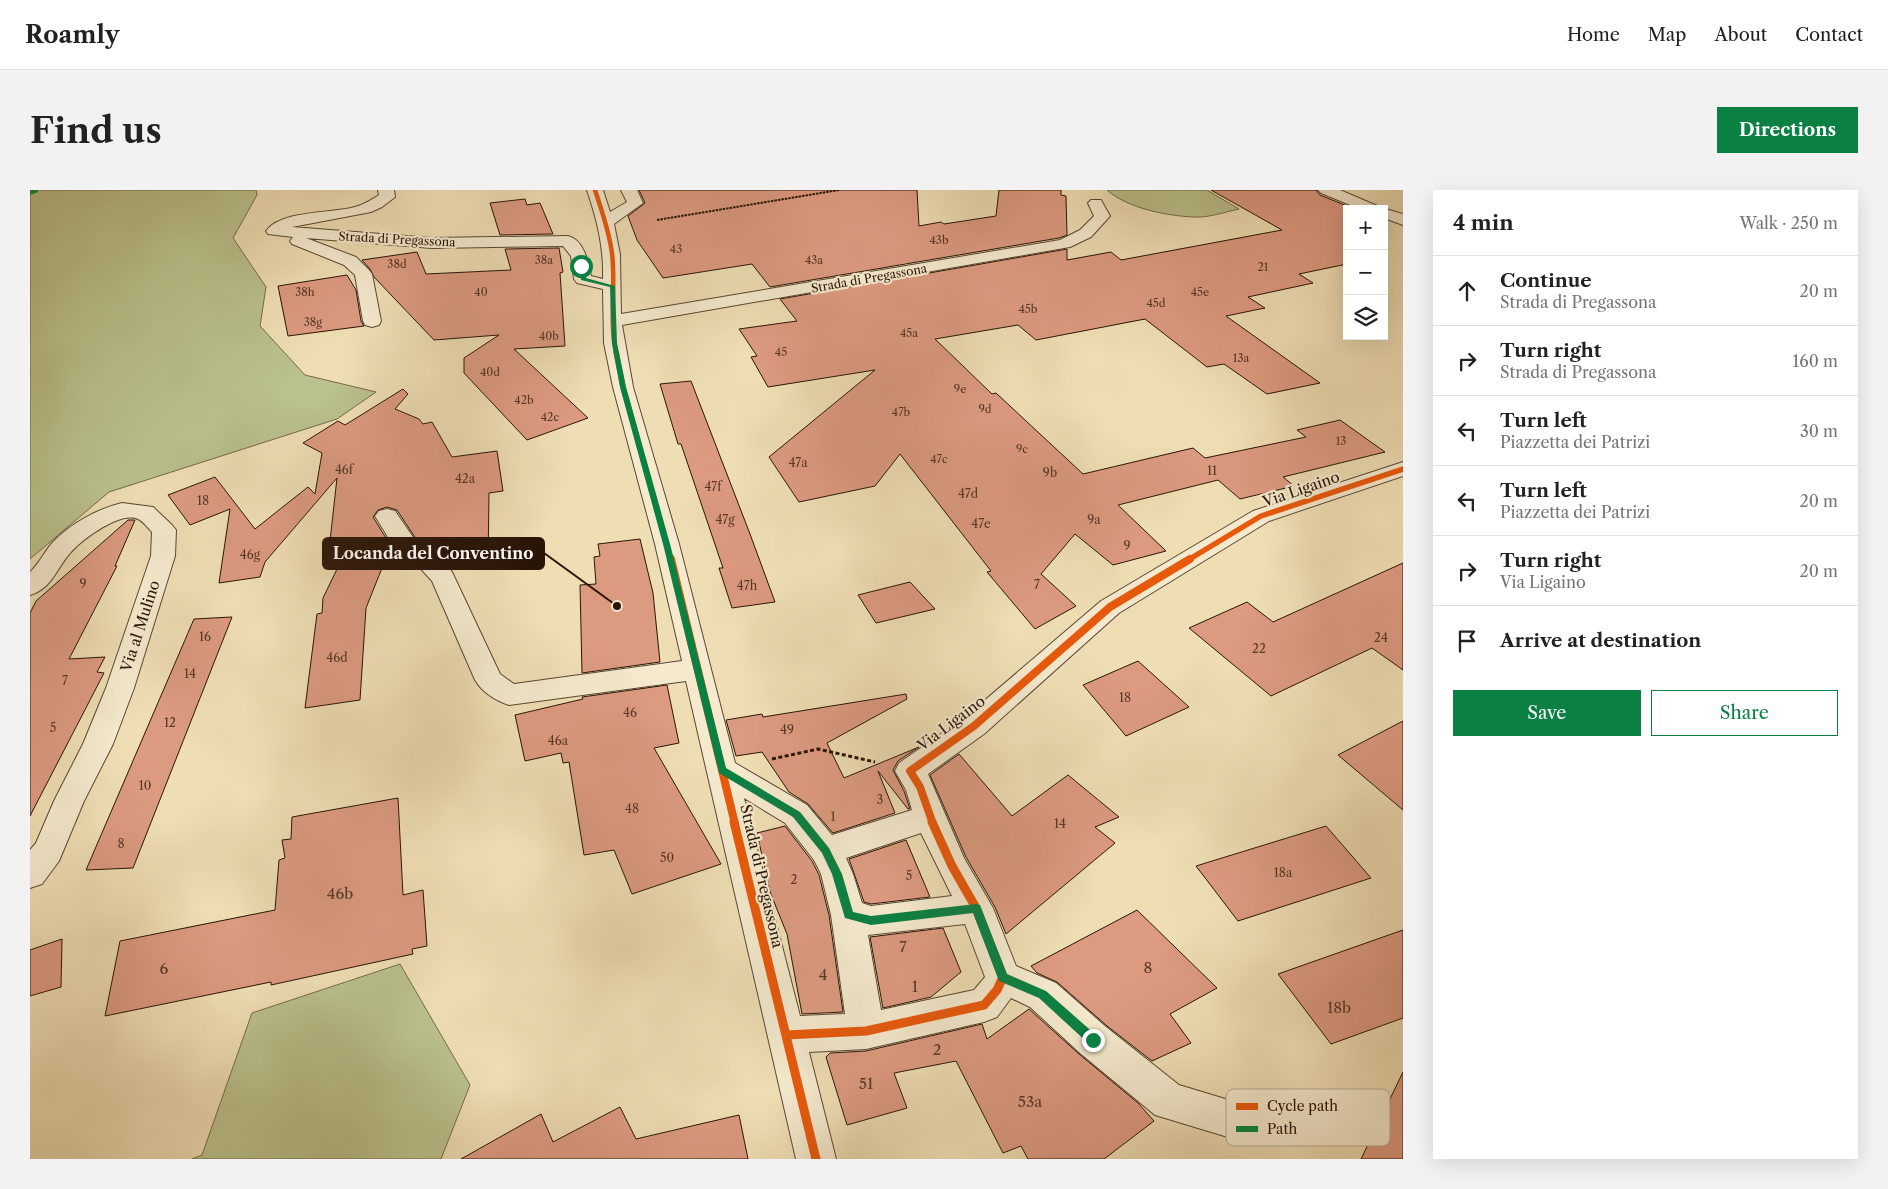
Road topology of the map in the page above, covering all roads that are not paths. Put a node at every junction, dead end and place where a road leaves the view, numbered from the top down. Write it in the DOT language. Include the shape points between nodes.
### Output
graph roads {
  1 [pos="386,190"];
  2 [pos="594,190"];
  3 [pos="629,190"];
  4 [pos="1326,190"];
  5 [pos="1096,203"];
  6 [pos="1365,205"];
  7 [pos="1388,214"];
  8 [pos="1403,220"];
  9 [pos="606,225"];
  10 [pos="274,231"];
  11 [pos="612,286"];
  12 [pos="372,321"];
  13 [pos="612,321"];
  14 [pos="1403,469"];
  15 [pos="387,516"];
  16 [pos="30,587"];
  17 [pos="698,670"];
  18 [pos="722,770"];
  19 [pos="930,817"];
  20 [pos="826,851"];
  21 [pos="30,874"];
  22 [pos="976,908"];
  23 [pos="848,915"];
  24 [pos="1003,977"];
  25 [pos="866,1031"];
  26 [pos="786,1036"];
  27 [pos="1226,1118"];
  28 [pos="816,1159"];
  1 -- 10 [label="street, Strada di Pregassona" via="387,197 378,204 289,223"];
  2 -- 9 [label="street, Strada di Pregassona"];
  3 -- 9 [label="street" via="635,204"];
  4 -- 6 [label="street"];
  5 -- 13 [label="street, Strada di Pregassona" via="1102,216 1093,228 1064,244"];
  7 -- 8 [label="street"];
  9 -- 11 [label="street, Strada di Pregassona" via="612,254"];
  10 -- 11 [label="street, Strada di Pregassona" via="432,243 568,241 579,256 583,279"];
  10 -- 12 [label="street, Strada di Pregassona" via="350,261 363,274"];
  11 -- 13 [label="street, Strada di Pregassona"];
  13 -- 17 [label="street, Strada di Pregassona" via="623,387"];
  14 -- 19 [label="street, Via Ligaino" via="1261,516 1110,607 974,726 910,771 920,787"];
  15 -- 17 [label="street" via="408,549 430,563 443,578 489,680 509,695"];
  16 -- 21 [label="street, Via al Mulino" via="48,569 61,548 81,530 122,510 145,512 164,530 163,556 120,688 98,744 48,851"];
  17 -- 18 [label="street, Strada di Pregassona"];
  18 -- 20 [label="street" via="796,814"];
  18 -- 26 [label="street, Strada di Pregassona"];
  19 -- 20 [label="street"];
  19 -- 22 [label="street, Via Ligaino"];
  20 -- 23 [label="street" via="837,874"];
  22 -- 23 [label="street" via="871,921"];
  22 -- 24 [label="street, Via Ligaino"];
  23 -- 25 [label="street"];
  24 -- 25 [label="street" via="984,1005"];
  24 -- 27 [label="street" via="1043,995 1169,1101"];
  25 -- 26 [label="street"];
  26 -- 28 [label="street, Strada di Pregassona"];
}
